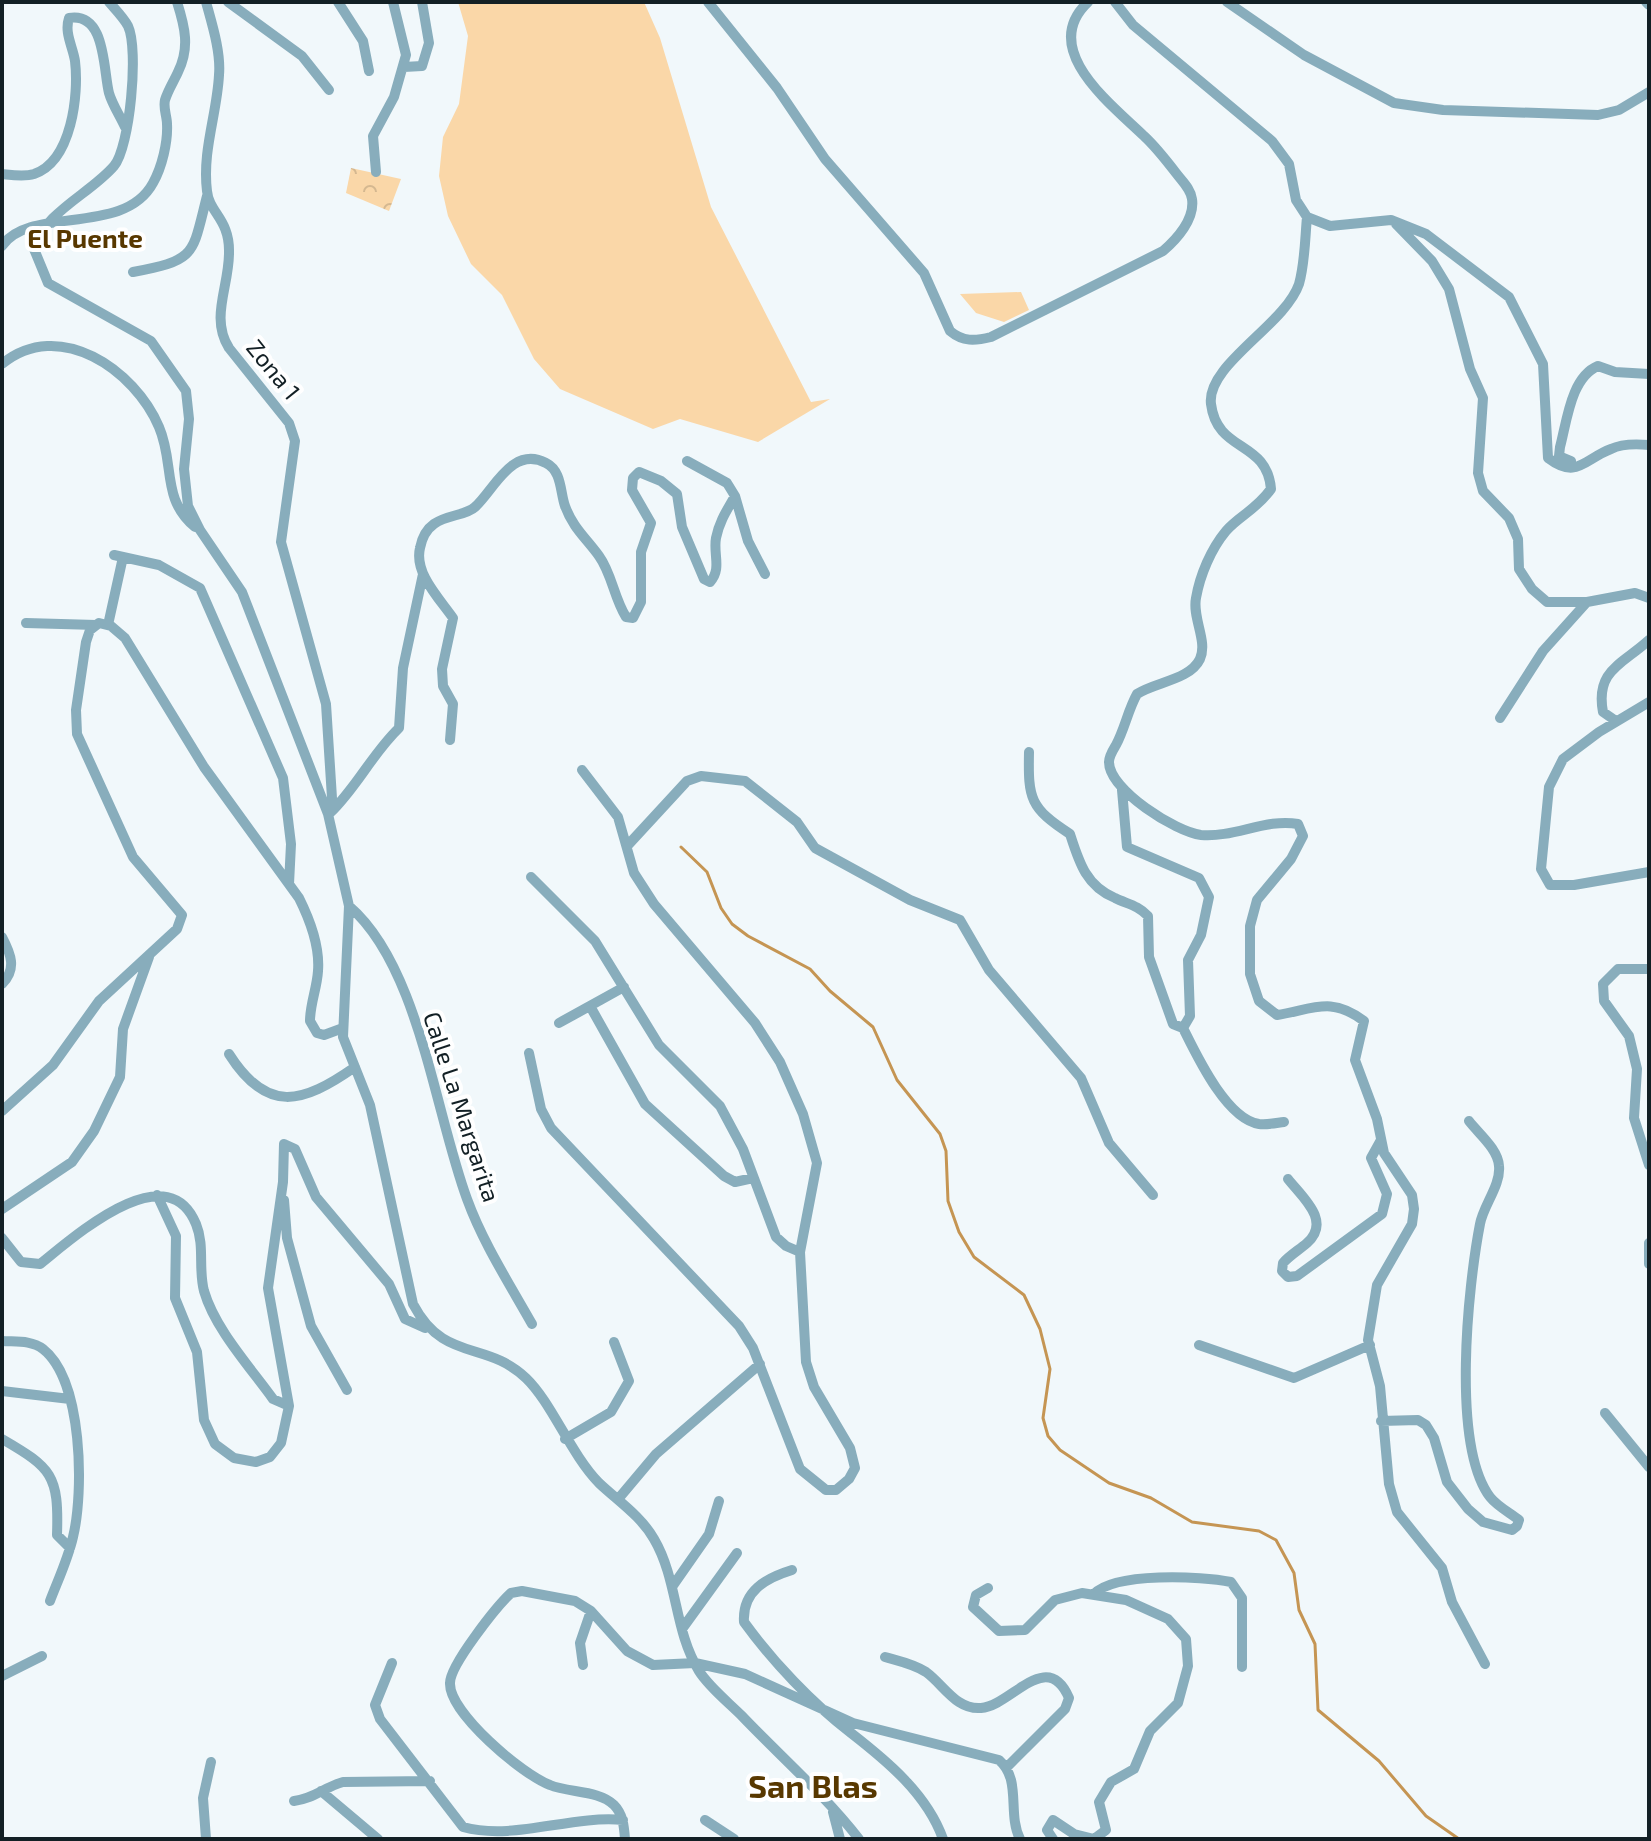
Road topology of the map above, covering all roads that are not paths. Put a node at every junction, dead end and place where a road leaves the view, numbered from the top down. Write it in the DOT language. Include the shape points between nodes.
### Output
graph roads {
  1 [pos="109,2"];
  2 [pos="177,2"];
  3 [pos="206,2"];
  4 [pos="228,2"];
  5 [pos="338,2"];
  6 [pos="393,2"];
  7 [pos="422,2"];
  8 [pos="708,2"];
  9 [pos="1115,2"];
  10 [pos="1227,2"];
  11 [pos="1085,5"];
  12 [pos="404,67"];
  13 [pos="369,71"];
  14 [pos="329,90"];
  15 [pos="1649,92"];
  16 [pos="127,130"];
  17 [pos="376,172"];
  18 [pos="2,174"];
  19 [pos="207,196"];
  20 [pos="1307,217"];
  21 [pos="1391,220"];
  22 [pos="45,226"];
  23 [pos="2,246"];
  24 [pos="133,272"];
  25 [pos="2,364"];
  26 [pos="1649,374"];
  27 [pos="1649,445"];
  28 [pos="687,461"];
  29 [pos="1571,461"];
  30 [pos="735,496"];
  31 [pos="200,530"];
  32 [pos="423,574"];
  33 [pos="765,574"];
  34 [pos="1649,598"];
  35 [pos="1587,602"];
  36 [pos="26,623"];
  37 [pos="102,625"];
  38 [pos="1649,640"];
  39 [pos="1649,702"];
  40 [pos="1500,718"];
  41 [pos="1616,721"];
  42 [pos="450,740"];
  43 [pos="1029,752"];
  44 [pos="582,770"];
  45 [pos="1122,790"];
  46 [pos="328,814"];
  47 [pos="628,845"];
  48 [pos="1649,872"];
  49 [pos="531,877"];
  50 [pos="289,884"];
  51 [pos="349,906"];
  52 [pos="2,937"];
  53 [pos="150,956"];
  54 [pos="1649,969"];
  55 [pos="2,984"];
  56 [pos="624,987"];
  57 [pos="590,1006"];
  58 [pos="559,1023"];
  59 [pos="343,1028"];
  60 [pos="1183,1028"];
  61 [pos="529,1053"];
  62 [pos="229,1054"];
  63 [pos="355,1067"];
  64 [pos="2,1111"];
  65 [pos="1469,1121"];
  66 [pos="1284,1122"];
  67 [pos="1381,1140"];
  68 [pos="1649,1165"];
  69 [pos="753,1178"];
  70 [pos="1288,1179"];
  71 [pos="283,1182"];
  72 [pos="157,1195"];
  73 [pos="1153,1195"];
  74 [pos="2,1209"];
  75 [pos="2,1238"];
  76 [pos="1649,1243"];
  77 [pos="800,1252"];
  78 [pos="1649,1264"];
  79 [pos="532,1324"];
  80 [pos="425,1328"];
  81 [pos="2,1341"];
  82 [pos="614,1342"];
  83 [pos="1199,1345"];
  84 [pos="1370,1345"];
  85 [pos="760,1364"];
  86 [pos="347,1390"];
  87 [pos="2,1391"];
  88 [pos="70,1399"];
  89 [pos="289,1406"];
  90 [pos="1605,1413"];
  91 [pos="1381,1421"];
  92 [pos="2,1439"];
  93 [pos="565,1439"];
  94 [pos="1649,1467"];
  95 [pos="619,1498"];
  96 [pos="719,1501"];
  97 [pos="70,1548"];
  98 [pos="737,1553"];
  99 [pos="792,1570"];
  100 [pos="672,1587"];
  101 [pos="988,1588"];
  102 [pos="1094,1594"];
  103 [pos="50,1601"];
  104 [pos="591,1611"];
  105 [pos="682,1629"];
  106 [pos="42,1656"];
  107 [pos="885,1657"];
  108 [pos="392,1663"];
  109 [pos="695,1663"];
  110 [pos="1485,1664"];
  111 [pos="583,1665"];
  112 [pos="1242,1667"];
  113 [pos="2,1676"];
  114 [pos="832,1715"];
  115 [pos="211,1762"];
  116 [pos="1007,1767"];
  117 [pos="430,1781"];
  118 [pos="321,1791"];
  119 [pos="294,1801"];
  120 [pos="833,1810"];
  121 [pos="623,1820"];
  122 [pos="705,1820"];
  123 [pos="206,1839"];
  124 [pos="378,1839"];
  125 [pos="625,1839"];
  126 [pos="734,1839"];
  127 [pos="840,1839"];
  128 [pos="859,1839"];
  129 [pos="943,1839"];
  130 [pos="1020,1839"];
  131 [pos="1053,1839"];
  1 -- 16 [label="street" via="128,26 133,48"];
  2 -- 22 [label="street" via="187,42 164,103 166,136 155,180 131,207"];
  3 -- 19 [label="street" via="220,73 206,161"];
  4 -- 14 [label="street" via="302,56"];
  5 -- 13 [label="street" via="363,41"];
  6 -- 12 [label="street"];
  7 -- 12 [label="street" via="429,43 422,66"];
  8 -- 11 [label="street" via="825,159 924,273 950,331 972,341 991,337 1163,251 1192,209 1188,189 1158,150 1093,85 1075,57 1070,39"];
  9 -- 20 [label="street" via="1133,25 1272,141 1289,164 1296,200"];
  10 -- 15 [label="street" via="1325,67 1403,106 1598,115 1619,110"];
  12 -- 17 [label="street" via="373,136"];
  16 -- 18 [label="street" via="109,94 102,44 90,24 69,18 76,100 71,124 45,167 33,174"];
  16 -- 22 [label="street" via="116,165"];
  19 -- 24 [label="street" via="194,247 182,260"];
  19 -- 46 [label="street, Zona 1" via="228,228 221,335 289,423 295,441 281,542 326,704 332,798"];
  20 -- 21 [label="street" via="1330,226"];
  20 -- 45 [label="street" via="1299,284 1280,316 1215,381 1211,403 1218,426 1270,471 1271,489 1257,508 1227,530 1206,565 1195,600 1203,646 1200,661 1181,676 1146,688 1132,703 1109,758 1110,773"];
  21 -- 27 [label="street" via="1426,234 1509,297 1543,364 1548,458 1561,468 1573,468 1611,448"];
  21 -- 35 [label="street" via="1432,261 1449,289 1483,398 1483,491 1509,518 1518,539 1519,569 1547,602"];
  22 -- 23 [label="street" via="31,228"];
  22 -- 31 [label="street" via="34,249 48,283 151,341 186,391 184,469 188,506"];
  25 -- 31 [label="street" via="22,352 64,345 99,357 134,387 159,425 178,513"];
  26 -- 29 [label="street" via="1598,366 1587,370 1560,447 1559,456"];
  28 -- 30 [label="street" via="727,483"];
  30 -- 32 [label="street" via="718,530 717,566 710,582 682,527 677,494 639,472 633,478 632,490 651,523 641,552 641,602 633,618 620,607 600,557 573,527 556,471 544,461 522,461 502,472 473,509 439,520 420,545"];
  30 -- 33 [label="street" via="748,541"];
  31 -- 46 [label="street" via="242,592"];
  32 -- 42 [label="street" via="453,618 442,669 443,686 453,704"];
  32 -- 46 [label="street" via="403,668 399,728"];
  34 -- 35 [label="street" via="1635,593"];
  35 -- 40 [label="street" via="1543,651"];
  36 -- 37 [label="street"];
  37 -- 50 [label="street" via="125,638 204,767"];
  37 -- 50 [label="street" via="119,556 159,565 200,588 283,778 291,844"];
  37 -- 53 [label="street" via="86,642 77,734 133,857 182,915 177,929"];
  38 -- 41 [label="street" via="1607,673 1599,695 1603,712"];
  39 -- 41 [label="street"];
  41 -- 48 [label="street" via="1563,759 1549,787 1541,869 1550,885"];
  43 -- 60 [label="street" via="1028,790 1039,814 1070,834 1092,885 1148,916 1149,957 1173,1024"];
  44 -- 47 [label="street" via="618,817"];
  45 -- 60 [label="street" via="1127,847 1199,878 1209,897 1201,935 1188,960 1190,1016"];
  45 -- 67 [label="street" via="1163,819 1200,835 1281,821 1298,824 1303,836 1291,859 1257,900 1250,926 1250,974 1259,1001 1277,1015 1329,1003 1364,1021 1355,1060"];
  46 -- 51 [label="street"];
  47 -- 73 [label="street" via="687,781 701,776 745,781 797,822 815,848 910,900 960,920 989,970 1081,1078 1109,1143"];
  47 -- 77 [label="street" via="634,873 654,904 755,1023 803,1114 817,1163"];
  49 -- 56 [label="street" via="595,941"];
  50 -- 59 [label="street" via="308,916 317,948 319,972 310,1021 324,1035"];
  51 -- 59 [label="street"];
  51 -- 79 [label="street, Calle La Margarita" via="378,935 391,960 428,1063 467,1200"];
  52 -- 55 [label="street" via="13,967"];
  53 -- 64 [label="street" via="99,1001 53,1065"];
  53 -- 74 [label="street" via="123,1029 120,1077 94,1131 72,1162"];
  54 -- 68 [label="street" via="1618,969 1603,984 1604,1001 1632,1047 1637,1069 1634,1118"];
  56 -- 57 [label="street"];
  56 -- 69 [label="street" via="659,1045 720,1106"];
  57 -- 58 [label="street"];
  57 -- 69 [label="street" via="645,1104 724,1176 735,1182"];
  59 -- 63 [label="street"];
  60 -- 66 [label="street" via="1222,1096 1259,1124"];
  61 -- 85 [label="street" via="541,1109 551,1128 739,1326"];
  62 -- 63 [label="street" via="260,1092 279,1098 325,1088"];
  63 -- 80 [label="street" via="370,1105 413,1304"];
  65 -- 91 [label="street" via="1496,1153 1500,1167 1480,1222 1464,1380 1476,1464 1490,1496 1519,1520 1517,1526 1512,1530 1483,1522 1468,1509 1447,1482 1426,1425 1418,1420"];
  67 -- 70 [label="street" via="1371,1158 1387,1194 1382,1214 1297,1276 1288,1277 1283,1263 1311,1240 1318,1225 1318,1217"];
  67 -- 84 [label="street" via="1412,1195 1414,1209 1412,1224 1377,1285"];
  69 -- 77 [label="street" via="776,1237"];
  71 -- 80 [label="street" via="284,1144 295,1149 327,1213 389,1284 405,1319"];
  71 -- 86 [label="street" via="287,1238 311,1326"];
  71 -- 89 [label="street" via="268,1288"];
  72 -- 75 [label="street" via="92,1223 40,1264 21,1262"];
  72 -- 89 [label="street" via="171,1197 195,1220 202,1241 204,1291 213,1309 273,1399"];
  72 -- 89 [label="street" via="176,1236 175,1298 197,1352 204,1420 215,1444 234,1458 256,1462 270,1457 281,1443"];
  76 -- 78 [label="street"];
  77 -- 85 [label="street" via="806,1362 855,1468 836,1490 826,1490 800,1469"];
  80 -- 93 [label="street" via="525,1377"];
  81 -- 88 [label="street" via="31,1342 45,1350 59,1367"];
  82 -- 93 [label="street" via="629,1381 611,1412"];
  83 -- 84 [label="street" via="1294,1378"];
  84 -- 91 [label="street" via="1379,1376"];
  85 -- 95 [label="street" via="656,1454"];
  87 -- 88 [label="street"];
  88 -- 97 [label="street" via="79,1460"];
  90 -- 94 [label="street"];
  91 -- 110 [label="street" via="1397,1512 1442,1568 1452,1602"];
  92 -- 97 [label="street" via="39,1461 50,1475 58,1502 57,1535"];
  93 -- 95 [label="street" via="599,1483"];
  95 -- 100 [label="street" via="653,1538"];
  96 -- 100 [label="street" via="709,1534"];
  97 -- 103 [label="street"];
  98 -- 105 [label="street"];
  99 -- 114 [label="street" via="767,1578 754,1590 744,1622"];
  100 -- 105 [label="street"];
  101 -- 102 [label="street" via="976,1595 973,1607 999,1631 1012,1633 1035,1623 1055,1600"];
  102 -- 112 [label="street" via="1103,1585 1118,1582 1204,1577 1231,1582 1242,1598"];
  102 -- 131 [label="street" via="1126,1600 1178,1627 1188,1648 1188,1666 1178,1703 1150,1731 1137,1764 1104,1793 1099,1809 1106,1830 1094,1839 1084,1838 1053,1820 1047,1830"];
  104 -- 109 [label="street" via="639,1660 671,1667"];
  104 -- 111 [label="street" via="580,1643"];
  104 -- 121 [label="street" via="561,1598 511,1593 454,1664 450,1691 511,1763 548,1785 603,1798"];
  105 -- 109 [label="street"];
  106 -- 113 [label="street"];
  107 -- 116 [label="street" via="917,1667 957,1702 972,1707 993,1704 1034,1679 1056,1681 1069,1698 1065,1709"];
  108 -- 117 [label="street" via="375,1705 380,1719"];
  109 -- 114 [label="street" via="745,1674"];
  109 -- 120 [label="street"];
  114 -- 116 [label="street" via="982,1753"];
  114 -- 129 [label="street" via="919,1796"];
  115 -- 123 [label="street" via="203,1798"];
  116 -- 130 [label="street"];
  117 -- 118 [label="street" via="343,1782"];
  117 -- 121 [label="street" via="454,1818 477,1833"];
  118 -- 119 [label="street"];
  118 -- 124 [label="street"];
  120 -- 127 [label="street"];
  120 -- 128 [label="street"];
  121 -- 125 [label="street"];
  122 -- 126 [label="street"];
}
